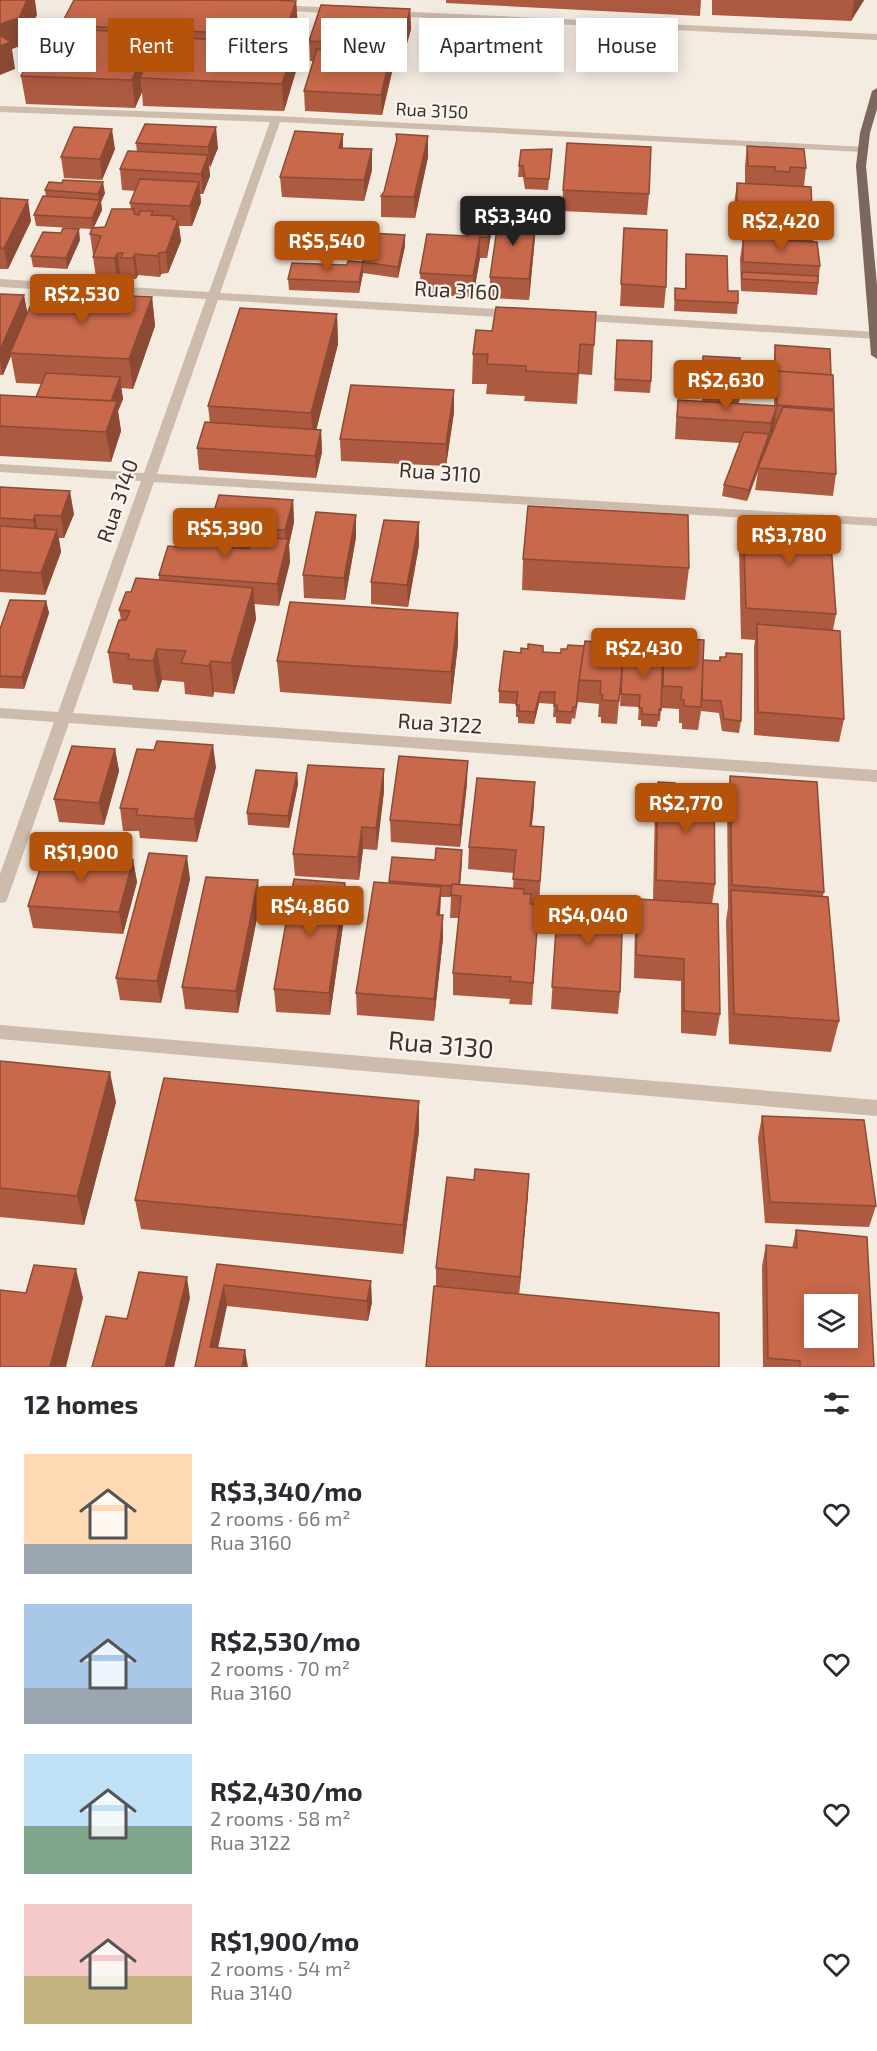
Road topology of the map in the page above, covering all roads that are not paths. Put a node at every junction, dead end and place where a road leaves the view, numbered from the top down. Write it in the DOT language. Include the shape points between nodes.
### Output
graph roads {
  1 [pos="271,8"];
  2 [pos="354,12"];
  3 [pos="378,13"];
  4 [pos="877,38"];
  5 [pos="877,91"];
  6 [pos="0,109"];
  7 [pos="276,119"];
  8 [pos="862,149"];
  9 [pos="0,283"];
  10 [pos="214,295"];
  11 [pos="533,315"];
  12 [pos="556,316"];
  13 [pos="875,336"];
  14 [pos="877,355"];
  15 [pos="0,468"];
  16 [pos="150,475"];
  17 [pos="877,522"];
  18 [pos="0,713"];
  19 [pos="64,718"];
  20 [pos="877,776"];
  21 [pos="0,897"];
  22 [pos="0,1032"];
  23 [pos="877,1108"];
  1 -- 2 [label="street"];
  3 -- 4 [label="street"];
  5 -- 8 [label="main road"];
  6 -- 7 [label="street, Rua 3150"];
  7 -- 8 [label="street, Rua 3150"];
  7 -- 10 [label="street, Rua 3140"];
  8 -- 13 [label="main road"];
  9 -- 10 [label="street, Rua 3160"];
  10 -- 11 [label="street, Rua 3160"];
  10 -- 16 [label="street, Rua 3140"];
  12 -- 13 [label="street"];
  13 -- 14 [label="main road"];
  15 -- 16 [label="street, Rua 3110"];
  16 -- 17 [label="street, Rua 3110"];
  16 -- 19 [label="street, Rua 3140"];
  18 -- 19 [label="street, Rua 3122"];
  19 -- 20 [label="street, Rua 3122"];
  19 -- 21 [label="street, Rua 3140"];
  22 -- 23 [label="street, Rua 3130"];
}
